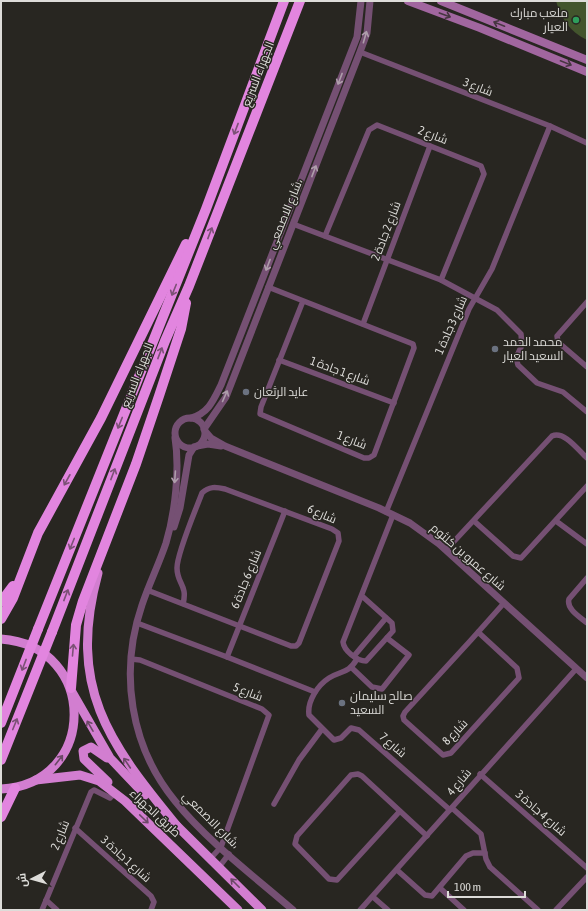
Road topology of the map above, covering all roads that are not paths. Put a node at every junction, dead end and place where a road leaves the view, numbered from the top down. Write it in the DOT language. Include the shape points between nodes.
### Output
graph roads {
  1 [pos="284,1"];
  2 [pos="300,1"];
  3 [pos="361,1"];
  4 [pos="370,1"];
  5 [pos="408,1"];
  6 [pos="441,1"];
  7 [pos="421,4"];
  8 [pos="536,39"];
  9 [pos="517,42"];
  10 [pos="566,51"];
  11 [pos="360,52"];
  12 [pos="546,55"];
  13 [pos="587,60"];
  14 [pos="587,72"];
  15 [pos="550,126"];
  16 [pos="587,143"];
  17 [pos="430,146"];
  18 [pos="206,209"];
  19 [pos="293,224"];
  20 [pos="325,236"];
  21 [pos="387,259"];
  22 [pos="441,280"];
  23 [pos="189,286"];
  24 [pos="268,288"];
  25 [pos="474,298"];
  26 [pos="303,301"];
  27 [pos="587,302"];
  28 [pos="363,324"];
  29 [pos="279,360"];
  30 [pos="587,367"];
  31 [pos="394,402"];
  32 [pos="587,412"];
  33 [pos="192,418"];
  34 [pos="204,430"];
  35 [pos="175,438"];
  36 [pos="225,446"];
  37 [pos="195,447"];
  38 [pos="587,458"];
  39 [pos="587,486"];
  40 [pos="285,511"];
  41 [pos="390,513"];
  42 [pos="474,521"];
  43 [pos="556,521"];
  44 [pos="166,543"];
  45 [pos="106,544"];
  46 [pos="587,544"];
  47 [pos="446,550"];
  48 [pos="21,573"];
  49 [pos="587,578"];
  50 [pos="148,590"];
  51 [pos="362,596"];
  52 [pos="1,602"];
  53 [pos="504,603"];
  54 [pos="182,604"];
  55 [pos="386,618"];
  56 [pos="1,619"];
  57 [pos="137,623"];
  58 [pos="587,623"];
  59 [pos="238,626"];
  60 [pos="478,632"];
  61 [pos="1,638"];
  62 [pos="387,638"];
  63 [pos="227,657"];
  64 [pos="356,658"];
  65 [pos="131,659"];
  66 [pos="352,668"];
  67 [pos="576,669"];
  68 [pos="587,678"];
  69 [pos="71,690"];
  70 [pos="316,692"];
  71 [pos="1,723"];
  72 [pos="322,729"];
  73 [pos="1,760"];
  74 [pos="480,774"];
  75 [pos="36,780"];
  76 [pos="137,787"];
  77 [pos="15,788"];
  78 [pos="1,789"];
  79 [pos="115,793"];
  80 [pos="126,801"];
  81 [pos="274,804"];
  82 [pos="451,809"];
  83 [pos="400,811"];
  84 [pos="1,818"];
  85 [pos="177,826"];
  86 [pos="75,828"];
  87 [pos="427,836"];
  88 [pos="221,847"];
  89 [pos="485,853"];
  90 [pos="229,854"];
  91 [pos="210,859"];
  92 [pos="219,867"];
  93 [pos="587,868"];
  94 [pos="398,870"];
  95 [pos="587,877"];
  96 [pos="440,888"];
  97 [pos="373,897"];
  98 [pos="46,900"];
  99 [pos="42,910"];
  100 [pos="57,910"];
  101 [pos="150,910"];
  102 [pos="238,910"];
  103 [pos="262,910"];
  104 [pos="293,910"];
  105 [pos="360,910"];
  106 [pos="388,910"];
  107 [pos="464,910"];
  108 [pos="538,910"];
  109 [pos="556,910"];
  1 -- 18 [label="highway, الجهراء السريع, one-way"];
  23 -- 2 [label="highway, الجهراء السريع, one-way"];
  3 -- 33 [label="street, شارع الاصمعي،, one-way" via="357,37 221,385 208,409"];
  11 -- 4 [label="street, شارع الاصمعي،, one-way" via="367,33"];
  5 -- 7 [label="main road"];
  8 -- 6 [label="main road, one-way"];
  7 -- 9 [label="main road, one-way"];
  8 -- 9 [label="main road" via="534,43 521,40"];
  8 -- 10 [label="main road"];
  9 -- 12 [label="main road"];
  10 -- 12 [label="main road" via="547,48 544,51"];
  10 -- 13 [label="main road"];
  11 -- 15 [label="street, شارع 3"];
  19 -- 11 [label="street, شارع الاصمعي،, one-way"];
  12 -- 14 [label="main road, one-way"];
  15 -- 16 [label="street, شارع 3"];
  15 -- 25 [label="street, شارع 3 جادة 1" via="492,269"];
  17 -- 20 [label="street, شارع 2" via="377,125 372,127"];
  17 -- 21 [label="street, شارع 2 جادة 2"];
  17 -- 22 [label="street, شارع 2" via="482,166 484,170"];
  18 -- 48 [label="highway, one-way" via="176,264 101,418 38,533"];
  18 -- 71 [label="highway, الجهراء السريع, one-way, bridge"];
  19 -- 20 [label="street"];
  19 -- 24 [label="street, شارع الاصمعي،"];
  20 -- 21 [label="street"];
  21 -- 22 [label="street"];
  21 -- 28 [label="street, شارع 2 جادة 2"];
  22 -- 25 [label="street"];
  23 -- 45 [label="highway" via="181,328"];
  73 -- 23 [label="highway, الجهراء السريع, one-way, bridge" via="162,348"];
  24 -- 26 [label="street, شارع 1"];
  34 -- 24 [label="street, شارع الاصمعي،, one-way" via="226,396"];
  25 -- 32 [label="street" via="497,310 521,334 522,344 516,358 518,365 537,383 562,392"];
  25 -- 41 [label="street, شارع 3 جادة 1"];
  26 -- 28 [label="street, شارع 1"];
  26 -- 29 [label="street, شارع 1"];
  27 -- 30 [label="street" via="557,336 558,342"];
  28 -- 31 [label="street, شارع 1" via="414,346"];
  29 -- 31 [label="street, شارع 1 جادة 1"];
  29 -- 31 [label="street, شارع 1" via="260,414 364,458 374,455"];
  33 -- 34 [label="street" via="197,420"];
  33 -- 35 [label="street" via="186,418 178,423"];
  34 -- 36 [label="street, شارع عمرو بن كلثوم" via="211,438"];
  34 -- 37 [label="street" via="203,440"];
  35 -- 37 [label="street" via="185,447"];
  35 -- 44 [label="street, شارع الاصمعي،, one-way" via="175,491"];
  36 -- 37 [label="street, شارع عمرو بن كلثوم" via="208,444"];
  36 -- 41 [label="street, شارع عمرو بن كلثوم"];
  37 -- 44 [label="street, شارع الاصمعي،" via="188,458 180,508"];
  38 -- 42 [label="street" via="562,435 552,436"];
  39 -- 43 [label="street"];
  40 -- 54 [label="street, شارع 6" via="225,489 206,489 202,493 178,561 178,575 185,594"];
  40 -- 59 [label="street, شارع 6 جادة 6"];
  40 -- 59 [label="street, شارع 6" via="332,528 339,538 299,643 291,646"];
  41 -- 47 [label="street, شارع عمرو بن كلثوم" via="410,523"];
  41 -- 51 [label="street"];
  42 -- 43 [label="street" via="518,559 524,557"];
  42 -- 47 [label="street"];
  43 -- 46 [label="street"];
  44 -- 50 [label="street, شارع الاصمعي،"];
  69 -- 45 [label="highway, one-way" via="76,625"];
  85 -- 45 [label="highway, one-way" via="125,760 109,732 90,679 86,641 88,623 91,599"];
  47 -- 53 [label="street, شارع عمرو بن كلثوم"];
  48 -- 52 [label="highway"];
  48 -- 56 [label="highway" via="10,605"];
  49 -- 58 [label="street" via="568,603 569,607"];
  50 -- 54 [label="street, شارع 6"];
  50 -- 57 [label="street, شارع الاصمعي،"];
  51 -- 55 [label="street"];
  51 -- 64 [label="street" via="343,642 345,648"];
  53 -- 60 [label="street, شارع 8"];
  53 -- 67 [label="street, شارع عمرو بن كلثوم"];
  54 -- 59 [label="street, شارع 6"];
  55 -- 62 [label="street" via="394,627"];
  55 -- 64 [label="street"];
  57 -- 63 [label="street"];
  57 -- 65 [label="street, شارع الاصمعي،"];
  59 -- 63 [label="street, شارع 6 جادة 6"];
  60 -- 60 [label="street, شارع 8" via="403,716 404,720 443,755 451,753 519,678 517,668"];
  61 -- 69 [label="highway, طريق الجهراء" via="22,642 41,651 57,665"];
  62 -- 64 [label="street" via="366,661"];
  62 -- 66 [label="street" via="409,655 382,689 372,688"];
  63 -- 70 [label="street"];
  64 -- 66 [label="street"];
  65 -- 88 [label="street, شارع الاصمعي،" via="133,709 140,740 147,756 175,801"];
  65 -- 88 [label="street, شارع 5" via="140,660 268,712 270,719"];
  66 -- 70 [label="street, شارع 7" via="330,677"];
  67 -- 68 [label="street, شارع عمرو بن كلثوم"];
  67 -- 74 [label="street, شارع 4"];
  75 -- 69 [label="highway, one-way" via="55,765 69,743 75,718"];
  76 -- 69 [label="highway, طريق الجهراء, one-way" via="110,758"];
  70 -- 72 [label="street, شارع 7" via="308,705 309,715"];
  72 -- 81 [label="street" via="299,760"];
  72 -- 82 [label="street, شارع 7" via="334,740 352,728 359,730"];
  74 -- 82 [label="street, شارع 4"];
  74 -- 93 [label="street, شارع 4 جادة 3"];
  75 -- 77 [label="highway"];
  75 -- 79 [label="highway, طريق الجهراء" via="80,775 99,781"];
  76 -- 80 [label="highway" via="95,748 91,746 85,749 84,759"];
  76 -- 85 [label="highway, طريق الجهراء"];
  77 -- 78 [label="highway"];
  77 -- 84 [label="highway"];
  79 -- 80 [label="highway, طريق الجهراء"];
  79 -- 86 [label="street, شارع 2" via="110,798 94,790 91,792"];
  80 -- 102 [label="highway, طريق الجهراء, one-way"];
  82 -- 87 [label="street, شارع 4"];
  82 -- 89 [label="street" via="481,834"];
  83 -- 83 [label="street" via="362,776 354,774 297,836 295,844 329,879 337,880"];
  83 -- 87 [label="street"];
  85 -- 91 [label="highway, طريق الجهراء"];
  86 -- 98 [label="street, شارع 2"];
  86 -- 101 [label="street, شارع 1 جادة 3" via="151,896 154,902"];
  87 -- 94 [label="street, شارع 4"];
  88 -- 90 [label="street, شارع الاصمعي،"];
  88 -- 91 [label="street"];
  89 -- 96 [label="street" via="466,856"];
  89 -- 108 [label="street" via="490,867"];
  90 -- 92 [label="street"];
  90 -- 104 [label="street, شارع الاصمعي،"];
  91 -- 92 [label="highway, طريق الجهراء"];
  103 -- 92 [label="highway, طريق الجهراء, one-way"];
  94 -- 96 [label="street" via="428,896 432,896"];
  94 -- 97 [label="street, شارع 4"];
  95 -- 109 [label="street"];
  96 -- 107 [label="street"];
  97 -- 105 [label="street, شارع 4"];
  97 -- 106 [label="street"];
  98 -- 99 [label="street, شارع 2"];
  98 -- 100 [label="street"];
}
